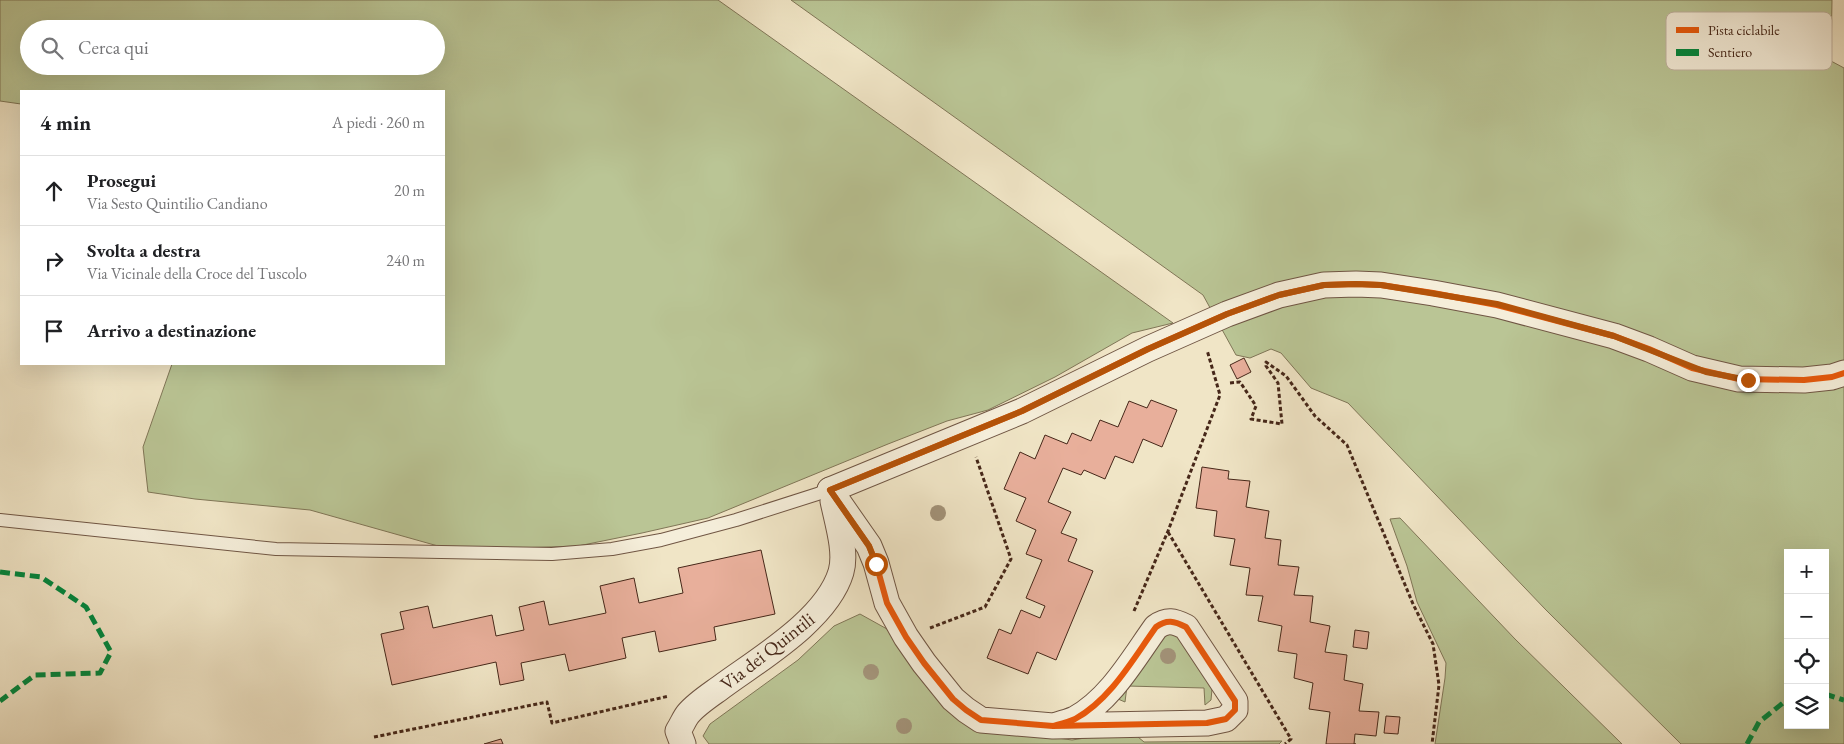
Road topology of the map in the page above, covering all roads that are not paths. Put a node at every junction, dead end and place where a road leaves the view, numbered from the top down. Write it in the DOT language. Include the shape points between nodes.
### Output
graph roads {
  1 [pos="1844,373"];
  2 [pos="830,490"];
  3 [pos="0,520"];
  4 [pos="1053,726"];
  5 [pos="683,744"];
  1 -- 2 [label="street" via="1804,380 1728,377 1692,368 1614,336 1538,314 1465,298 1368,284 1324,285 1291,292 1198,326 1022,411"];
  2 -- 3 [label="lane" via="661,540 604,550 552,554 276,549"];
  2 -- 4 [label="street" via="869,546 887,603 906,636 954,699 982,720"];
  2 -- 5 [label="street, Via dei Quintili" via="842,539 841,572 832,590 815,616 689,713 678,731"];
  4 -- 4 [label="street" via="1207,723 1226,718 1235,710 1234,700 1186,626 1174,621 1163,622 1156,627 1113,688 1074,719"];
}
